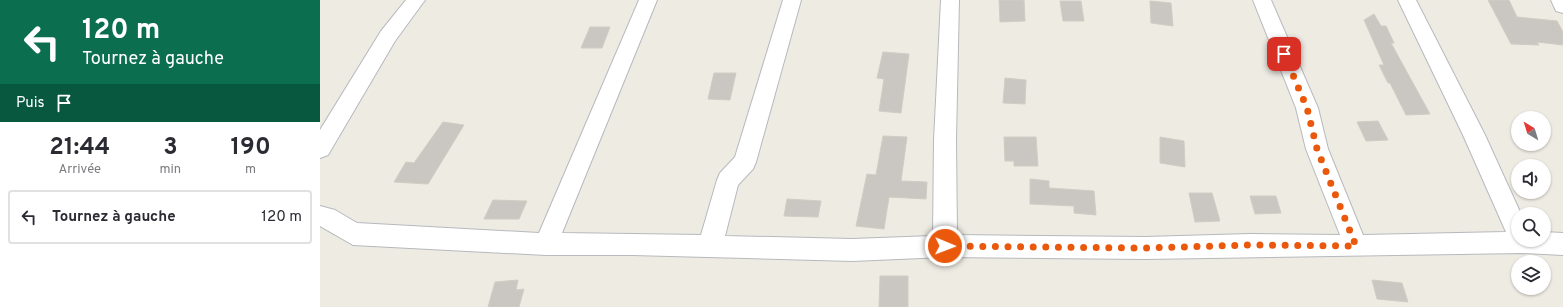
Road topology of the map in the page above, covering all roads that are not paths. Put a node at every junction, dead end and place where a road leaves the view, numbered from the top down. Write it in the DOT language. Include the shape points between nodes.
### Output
graph roads {
  1 [pos="416,0"];
  2 [pos="648,0"];
  3 [pos="792,0"];
  4 [pos="950,0"];
  5 [pos="1262,0"];
  6 [pos="1407,0"];
  7 [pos="1560,0"];
  8 [pos="1563,6"];
  9 [pos="320,149"];
  10 [pos="320,216"];
  11 [pos="1511,218"];
  12 [pos="1511,238"];
  13 [pos="1551,242"];
  14 [pos="546,244"];
  15 [pos="1563,244"];
  16 [pos="710,246"];
  17 [pos="945,246"];
  18 [pos="1356,246"];
  1 -- 9 [label="street" via="388,36"];
  2 -- 14 [label="street"];
  3 -- 16 [label="street" via="745,162 728,180"];
  4 -- 17 [label="street" via="945,140"];
  5 -- 18 [label="street" via="1307,108 1317,149"];
  6 -- 11 [label="street" via="1474,135"];
  7 -- 8 [label="street"];
  10 -- 14 [label="street" via="327,217 353,234"];
  12 -- 18 [label="street"];
  13 -- 15 [label="street"];
  14 -- 16 [label="street"];
  16 -- 17 [label="street" via="852,250"];
  17 -- 18 [label="street"];
}
